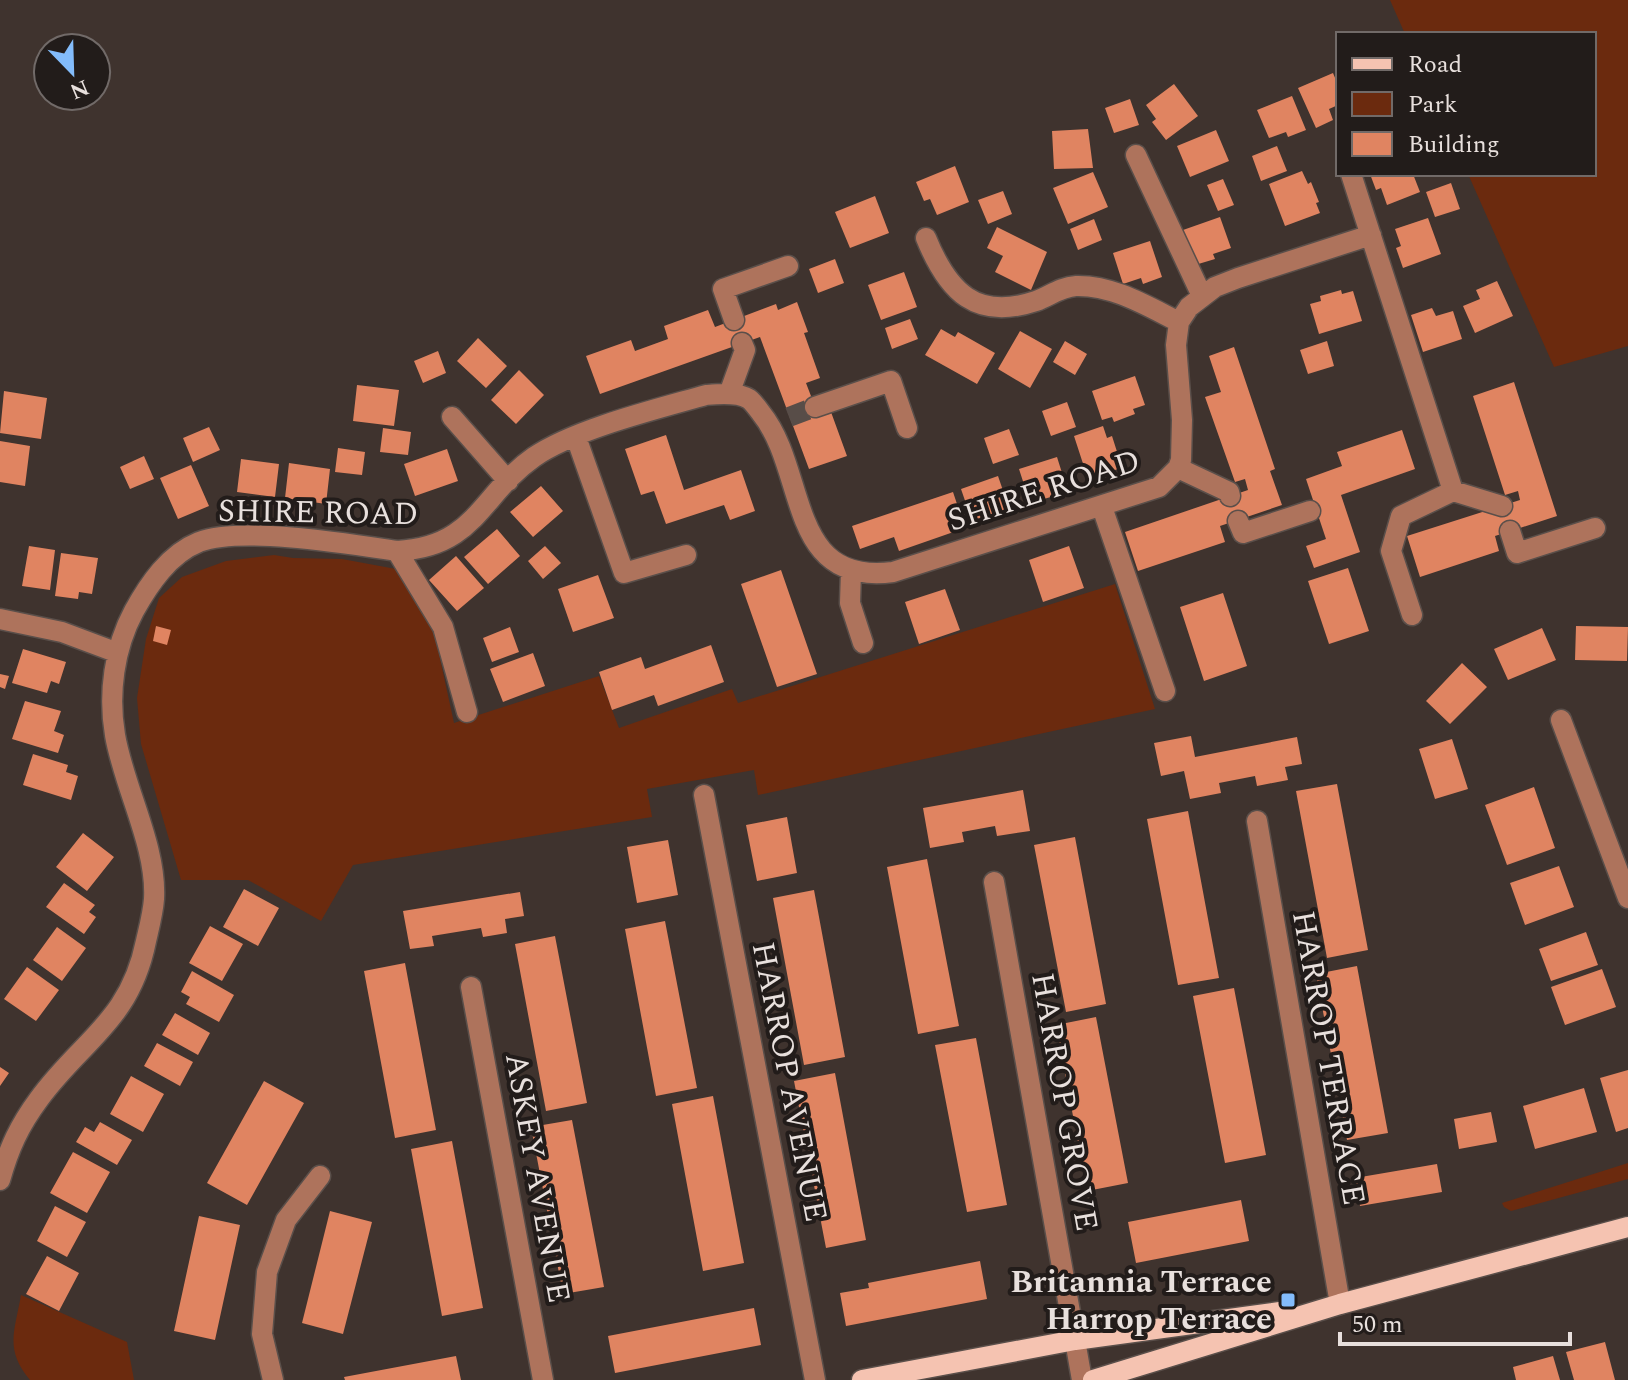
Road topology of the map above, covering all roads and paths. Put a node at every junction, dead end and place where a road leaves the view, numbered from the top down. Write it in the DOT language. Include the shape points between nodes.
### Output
graph roads {
  1 [pos="1136,155"];
  2 [pos="1352,176"];
  3 [pos="1371,235"];
  4 [pos="926,238"];
  5 [pos="788,266"];
  6 [pos="1202,296"];
  7 [pos="734,320"];
  8 [pos="1179,322"];
  9 [pos="742,343"];
  10 [pos="729,394"];
  11 [pos="815,407"];
  12 [pos="452,417"];
  13 [pos="907,428"];
  14 [pos="576,437"];
  15 [pos="1178,468"];
  16 [pos="508,481"];
  17 [pos="1453,491"];
  18 [pos="1230,496"];
  19 [pos="1502,506"];
  20 [pos="1102,507"];
  21 [pos="1310,511"];
  22 [pos="1238,521"];
  23 [pos="1595,528"];
  24 [pos="1510,531"];
  25 [pos="397,551"];
  26 [pos="686,555"];
  27 [pos="851,571"];
  28 [pos="1412,615"];
  29 [pos="0,619"];
  30 [pos="863,643"];
  31 [pos="118,653"];
  32 [pos="1165,691"];
  33 [pos="467,712"];
  34 [pos="1561,720"];
  35 [pos="704,795"];
  36 [pos="1257,821"];
  37 [pos="994,882"];
  38 [pos="1628,898"];
  39 [pos="471,987"];
  40 [pos="5,1142"];
  41 [pos="320,1176"];
  42 [pos="0,1180"];
  43 [pos="1628,1227"];
  44 [pos="1340,1304"];
  45 [pos="1075,1340"];
  46 [pos="273,1380"];
  47 [pos="543,1380"];
  48 [pos="815,1380"];
  49 [pos="862,1380"];
  50 [pos="1082,1380"];
  51 [pos="1093,1380"];
  1 -- 6 [label="street"];
  2 -- 3 [label="street"];
  3 -- 6 [label="street" via="1238,278"];
  3 -- 17 [label="street"];
  4 -- 8 [label="street" via="948,283 968,301 992,308 1017,307 1076,286 1133,299"];
  5 -- 7 [label="street" via="723,289"];
  6 -- 8 [label="street"];
  8 -- 15 [label="street, SHIRE ROAD"];
  9 -- 10 [label="street" via="745,350"];
  10 -- 14 [label="street, SHIRE ROAD" via="673,404"];
  10 -- 27 [label="street" via="749,399 778,420 781,450 807,528 817,546"];
  11 -- 13 [label="street" via="891,381"];
  12 -- 16 [label="street"];
  14 -- 16 [label="street, SHIRE ROAD" via="532,458"];
  14 -- 26 [label="street" via="624,573"];
  15 -- 18 [label="street"];
  15 -- 20 [label="street, SHIRE ROAD" via="1159,487"];
  16 -- 25 [label="street, SHIRE ROAD" via="468,526 444,541"];
  17 -- 19 [label="street"];
  17 -- 28 [label="street" via="1401,516 1391,551"];
  20 -- 27 [label="street, SHIRE ROAD" via="893,572"];
  20 -- 32 [label="street"];
  21 -- 22 [label="street" via="1243,533"];
  23 -- 24 [label="street" via="1517,553"];
  25 -- 31 [label="street, SHIRE ROAD" via="251,536 199,542 179,553 142,595"];
  25 -- 33 [label="street" via="443,627"];
  27 -- 30 [label="street" via="850,603"];
  29 -- 31 [label="street" via="62,632"];
  31 -- 40 [label="street, SHIRE ROAD" via="112,690 114,733 148,852 154,898 146,944 134,983 111,1021"];
  34 -- 38 [label="street"];
  35 -- 48 [label="street, HARROP AVENUE"];
  36 -- 44 [label="street, HARROP TERRACE"];
  37 -- 45 [label="street, HARROP GROVE"];
  39 -- 47 [label="street, ASKEY AVENUE"];
  40 -- 42 [label="street, SHIRE ROAD"];
  41 -- 46 [label="street" via="286,1220 267,1272 262,1334"];
  43 -- 44 [label="main road"];
  44 -- 45 [label="main road"];
  44 -- 51 [label="main road"];
  45 -- 49 [label="main road"];
  45 -- 50 [label="street, HARROP GROVE"];
}
